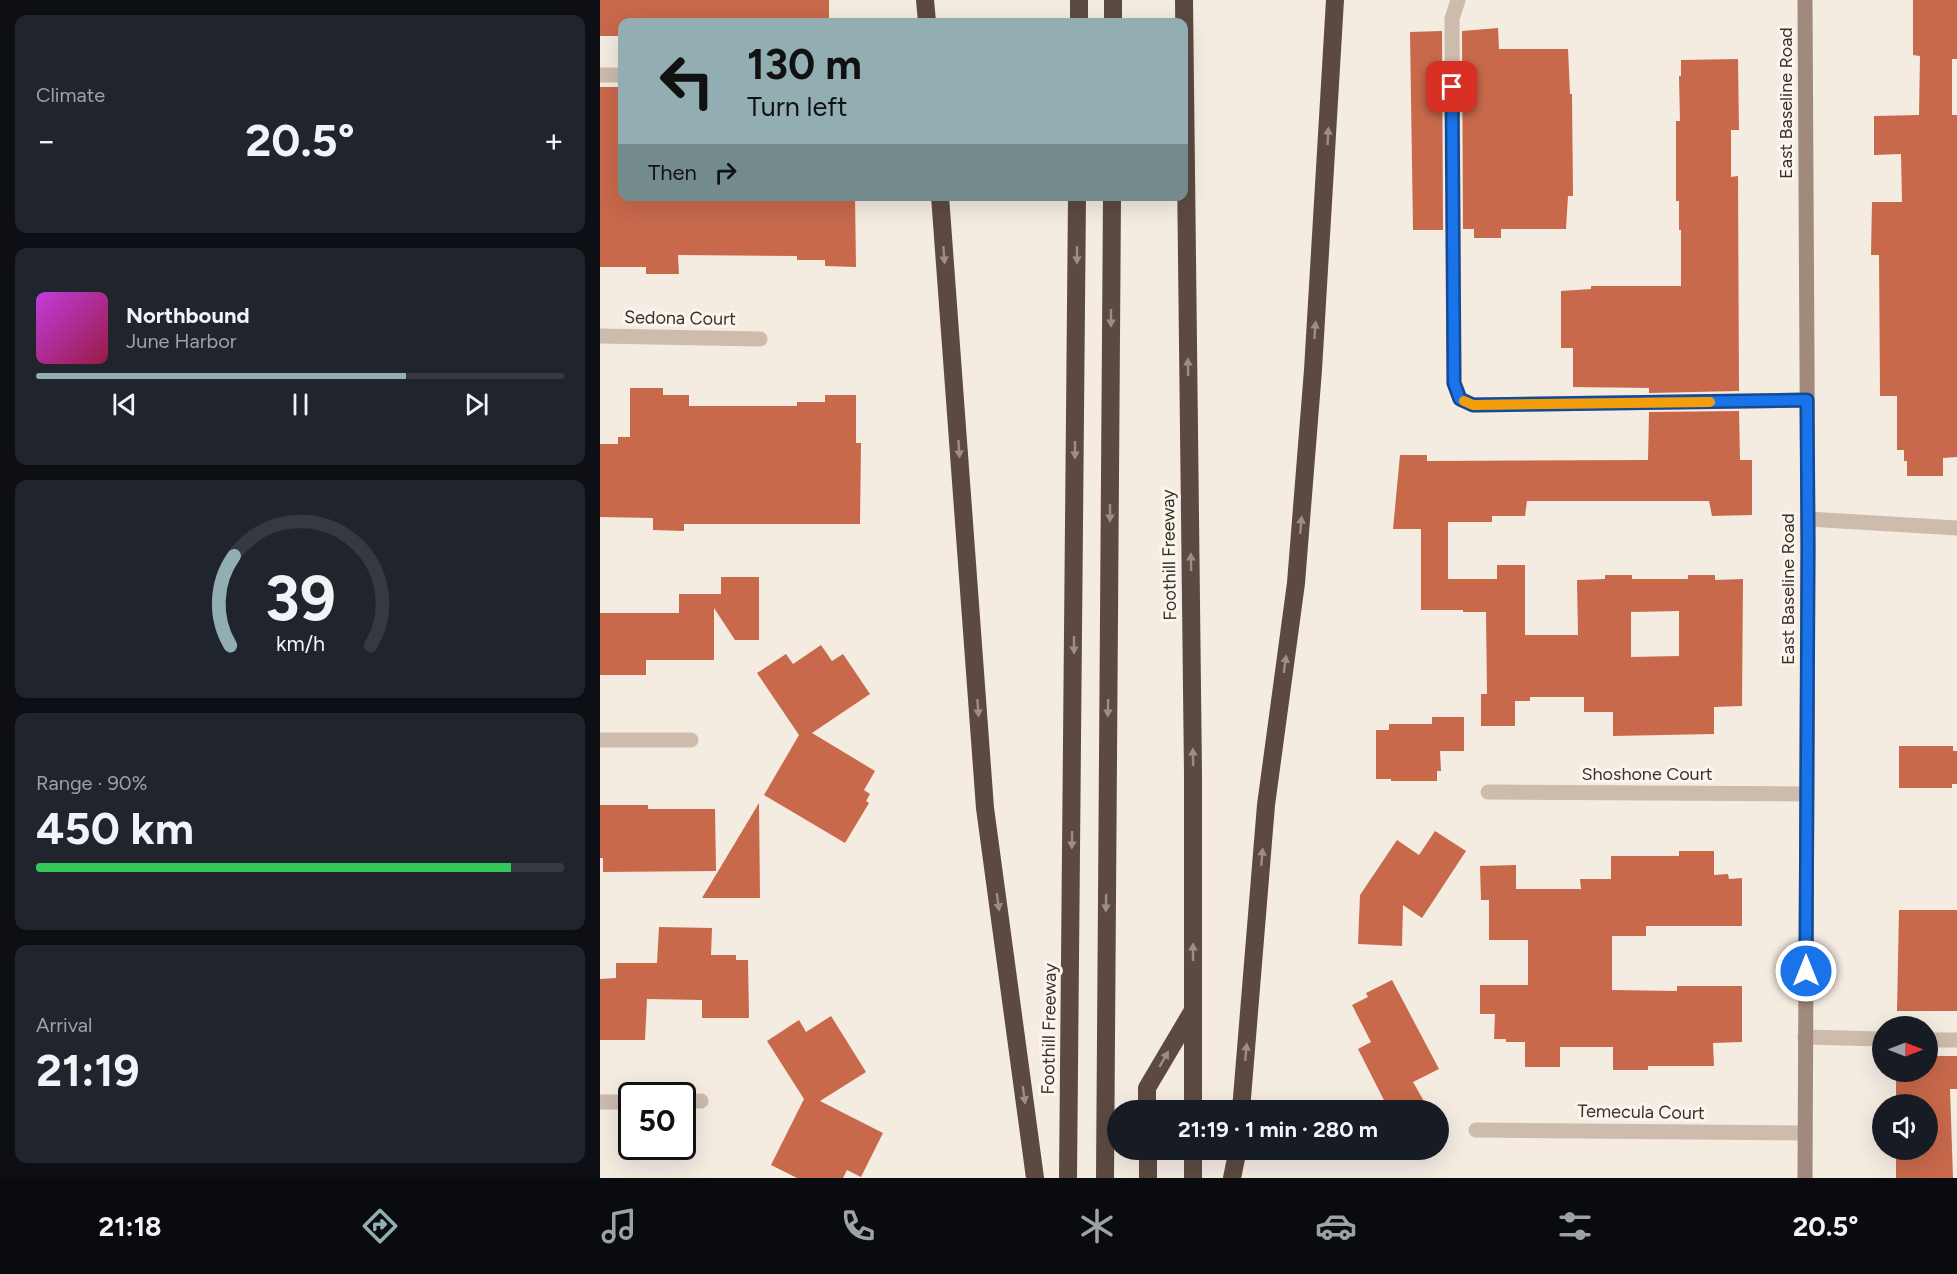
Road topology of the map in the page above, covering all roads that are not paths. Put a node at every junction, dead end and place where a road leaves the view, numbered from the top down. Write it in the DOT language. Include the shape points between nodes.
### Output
graph roads {
  1 [pos="925,0"];
  2 [pos="1079,0"];
  3 [pos="1113,0"];
  4 [pos="1184,0"];
  5 [pos="1335,0"];
  6 [pos="1458,0"];
  7 [pos="1805,0"];
  8 [pos="927,18"];
  9 [pos="1079,18"];
  10 [pos="1113,18"];
  11 [pos="1184,18"];
  12 [pos="600,75"];
  13 [pos="618,75"];
  14 [pos="940,201"];
  15 [pos="1077,201"];
  16 [pos="1112,201"];
  17 [pos="1186,201"];
  18 [pos="600,336"];
  19 [pos="760,339"];
  20 [pos="1807,400"];
  21 [pos="1808,519"];
  22 [pos="1957,528"];
  23 [pos="600,740"];
  24 [pos="691,740"];
  25 [pos="1488,792"];
  26 [pos="1807,794"];
  27 [pos="1192,1010"];
  28 [pos="1805,1037"];
  29 [pos="1872,1039"];
  30 [pos="1938,1040"];
  31 [pos="1957,1040"];
  32 [pos="1147,1100"];
  33 [pos="1193,1100"];
  34 [pos="1242,1100"];
  35 [pos="696,1101"];
  36 [pos="701,1101"];
  37 [pos="600,1102"];
  38 [pos="618,1102"];
  39 [pos="1476,1130"];
  40 [pos="1805,1133"];
  41 [pos="1148,1160"];
  42 [pos="1193,1160"];
  43 [pos="1236,1160"];
  44 [pos="1035,1178"];
  45 [pos="1068,1178"];
  46 [pos="1105,1178"];
  47 [pos="1148,1178"];
  48 [pos="1193,1178"];
  49 [pos="1232,1178"];
  50 [pos="1805,1178"];
  1 -- 8 [label="highway"];
  2 -- 9 [label="highway"];
  3 -- 10 [label="highway"];
  11 -- 4 [label="highway, Foothill Freeway, one-way"];
  34 -- 5 [label="highway, one-way" via="1266,805 1297,571"];
  6 -- 20 [label="street" via="1452,19 1454,383 1460,399 1473,405"];
  7 -- 20 [label="main road, East Baseline Road"];
  12 -- 13 [label="street"];
  14 -- 44 [label="highway, one-way" via="985,808"];
  15 -- 45 [label="highway, Foothill Freeway, one-way"];
  16 -- 46 [label="highway, one-way"];
  27 -- 17 [label="highway, Foothill Freeway, one-way"];
  18 -- 19 [label="street, Sedona Court"];
  20 -- 21 [label="main road, East Baseline Road"];
  21 -- 22 [label="street"];
  21 -- 26 [label="main road, East Baseline Road"];
  23 -- 24 [label="street"];
  25 -- 26 [label="street, Shoshone Court"];
  26 -- 28 [label="main road, East Baseline Road"];
  32 -- 27 [label="highway, one-way" via="1147,1088"];
  27 -- 33 [label="highway, Foothill Freeway"];
  28 -- 29 [label="street"];
  28 -- 40 [label="main road, East Baseline Road"];
  30 -- 31 [label="street"];
  35 -- 36 [label="street"];
  37 -- 38 [label="street"];
  39 -- 40 [label="street, Temecula Court"];
  40 -- 50 [label="main road, East Baseline Road"];
  41 -- 47 [label="highway"];
  42 -- 48 [label="highway"];
  43 -- 49 [label="highway"];
}
